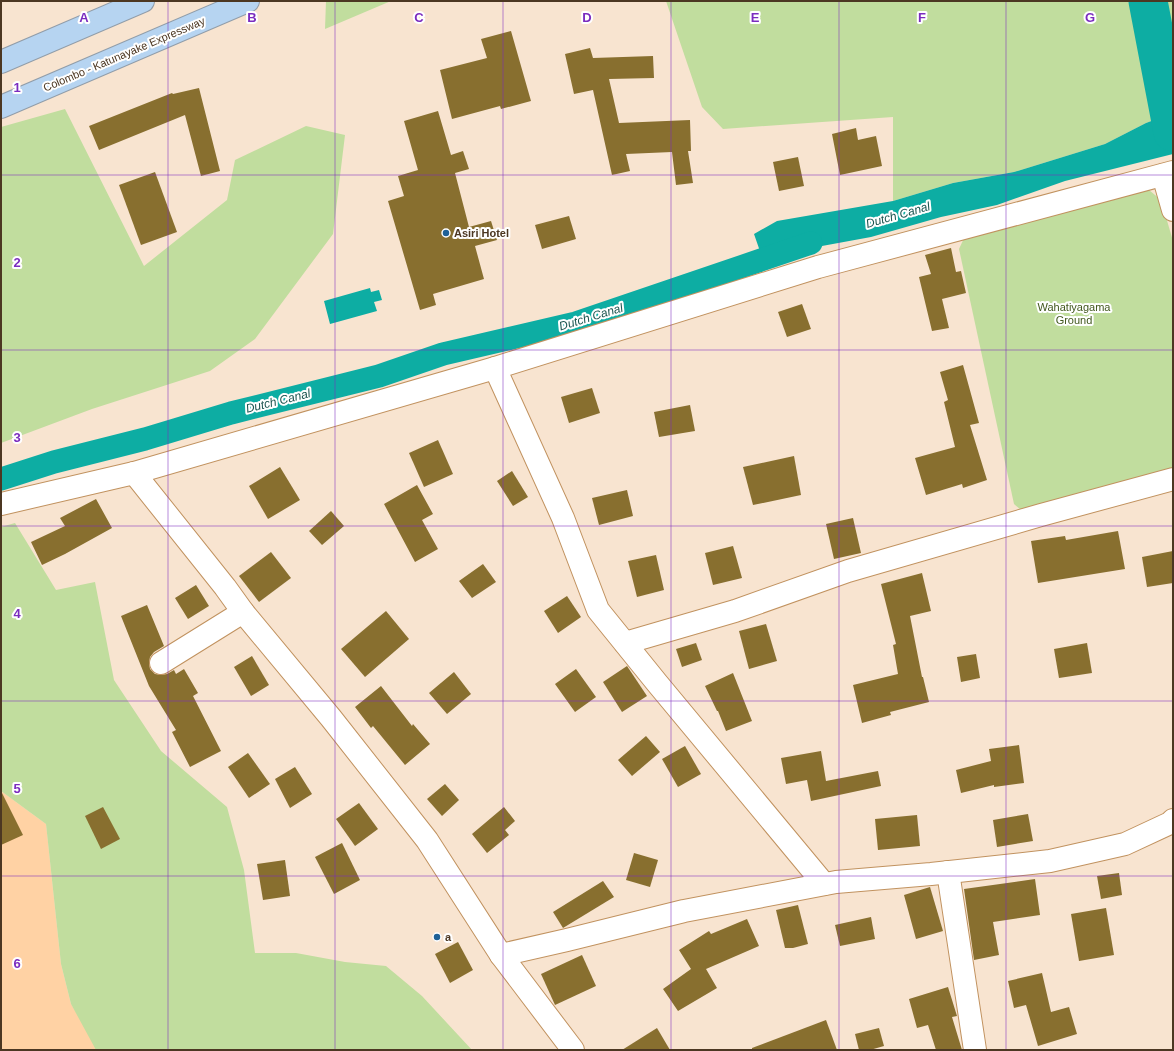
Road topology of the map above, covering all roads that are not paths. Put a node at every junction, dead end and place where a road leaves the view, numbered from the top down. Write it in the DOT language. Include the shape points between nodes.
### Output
graph roads {
  1 [pos="142,1"];
  2 [pos="248,1"];
  3 [pos="1,62"];
  4 [pos="1,107"];
  5 [pos="1168,174"];
  6 [pos="1173,210"];
  7 [pos="496,368"];
  8 [pos="134,472"];
  9 [pos="1173,479"];
  10 [pos="1,504"];
  11 [pos="243,612"];
  12 [pos="625,643"];
  13 [pos="161,663"];
  14 [pos="1173,820"];
  15 [pos="948,872"];
  16 [pos="824,884"];
  17 [pos="501,956"];
  18 [pos="572,1050"];
  19 [pos="975,1050"];
  1 -- 3 [label="highway"];
  2 -- 4 [label="highway, Colombo - Katunayake Expressway"];
  5 -- 6 [label="street"];
  5 -- 7 [label="street" via="818,266"];
  7 -- 8 [label="street"];
  7 -- 12 [label="street" via="563,518 598,610"];
  8 -- 10 [label="street"];
  8 -- 11 [label="street"];
  9 -- 12 [label="street" via="848,571 735,611"];
  11 -- 13 [label="street"];
  11 -- 17 [label="street" via="427,840"];
  12 -- 16 [label="street"];
  14 -- 15 [label="street" via="1125,844 1050,861"];
  15 -- 16 [label="street"];
  15 -- 19 [label="street"];
  16 -- 17 [label="street" via="684,911"];
  17 -- 18 [label="street"];
}
